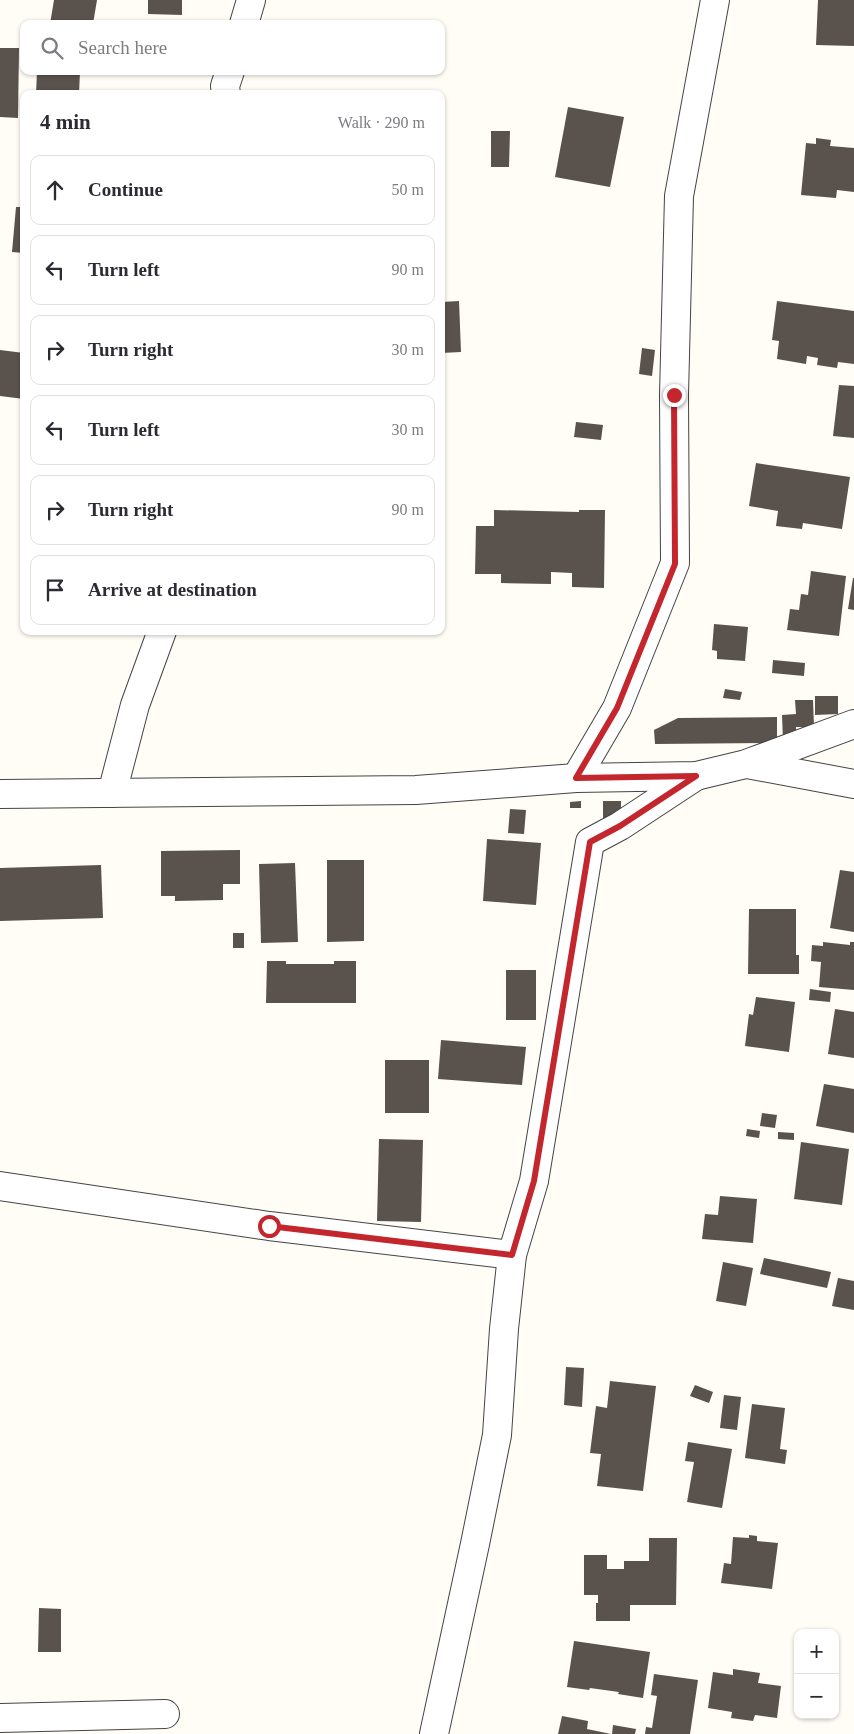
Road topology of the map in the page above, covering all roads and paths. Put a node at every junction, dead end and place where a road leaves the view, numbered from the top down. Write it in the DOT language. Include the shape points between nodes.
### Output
graph roads {
  1 [pos="251,0"];
  2 [pos="716,0"];
  3 [pos="245,20"];
  4 [pos="229,75"];
  5 [pos="226,90"];
  6 [pos="161,635"];
  7 [pos="854,724"];
  8 [pos="746,764"];
  9 [pos="696,776"];
  10 [pos="576,778"];
  11 [pos="854,784"];
  12 [pos="112,793"];
  13 [pos="0,794"];
  14 [pos="0,1186"];
  15 [pos="512,1255"];
  16 [pos="165,1714"];
  17 [pos="0,1719"];
  18 [pos="8,1734"];
  19 [pos="434,1734"];
  1 -- 3 [label="street"];
  2 -- 10 [label="street" via="679,196 674,395 675,564 617,708"];
  4 -- 5 [label="street"];
  6 -- 12 [label="street" via="135,705"];
  7 -- 8 [label="street"];
  8 -- 9 [label="street"];
  8 -- 11 [label="street"];
  9 -- 10 [label="street"];
  9 -- 15 [label="street" via="590,842 534,1181"];
  10 -- 12 [label="street" via="416,790"];
  12 -- 13 [label="street"];
  14 -- 15 [label="street" via="269,1226"];
  15 -- 19 [label="street" via="497,1435"];
  16 -- 17 [label="street"];
  17 -- 18 [label="street" via="7,1726"];
}
